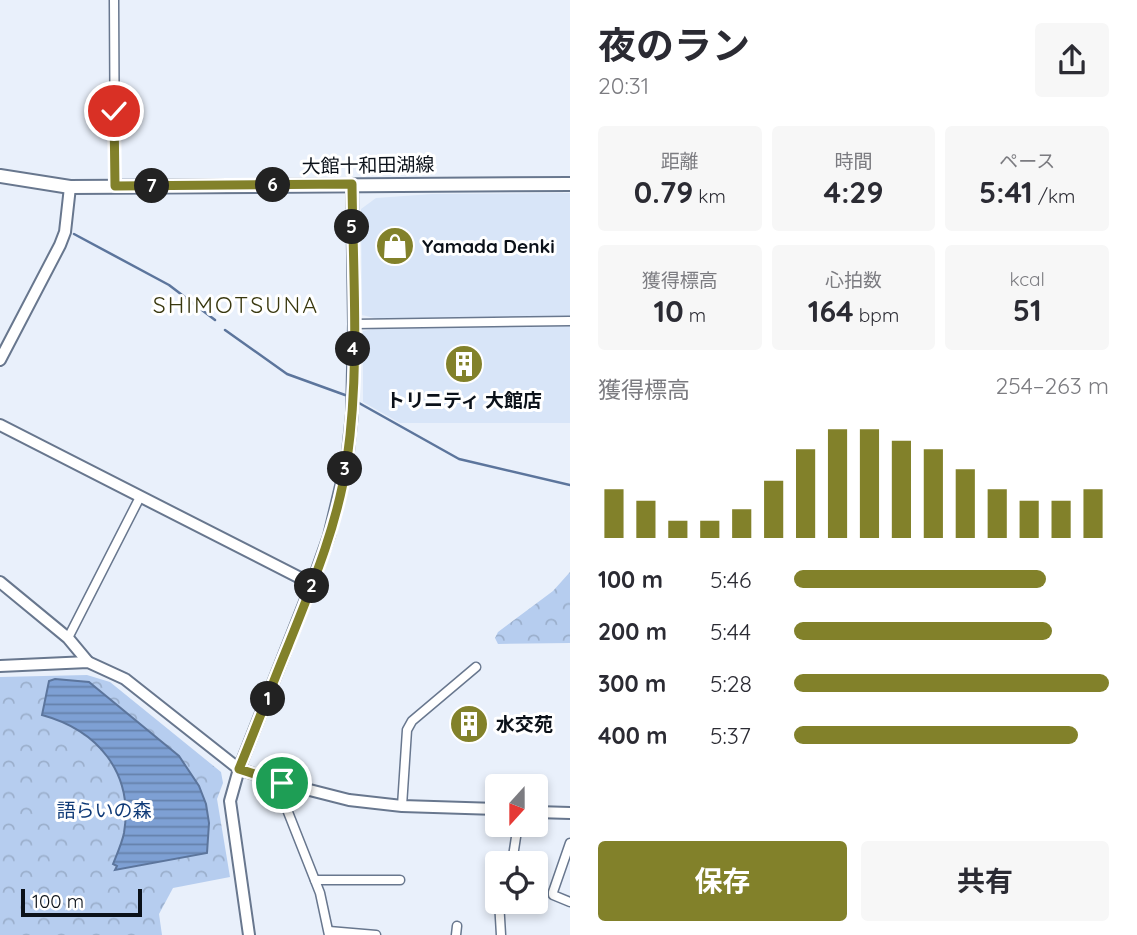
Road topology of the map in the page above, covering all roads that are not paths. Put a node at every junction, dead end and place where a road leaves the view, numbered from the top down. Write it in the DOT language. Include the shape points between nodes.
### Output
graph roads {
  1 [pos="114,0"];
  2 [pos="0,176"];
  3 [pos="352,184"];
  4 [pos="570,184"];
  5 [pos="115,186"];
  6 [pos="70,187"];
  7 [pos="570,321"];
  8 [pos="354,324"];
  9 [pos="0,360"];
  10 [pos="0,425"];
  11 [pos="140,497"];
  12 [pos="0,582"];
  13 [pos="313,584"];
  14 [pos="68,638"];
  15 [pos="88,662"];
  16 [pos="0,666"];
  17 [pos="476,667"];
  18 [pos="239,769"];
  19 [pos="282,783"];
  20 [pos="402,806"];
  21 [pos="485,809"];
  22 [pos="548,812"];
  23 [pos="570,813"];
  24 [pos="570,843"];
  25 [pos="315,880"];
  26 [pos="400,880"];
  27 [pos="570,902"];
  28 [pos="500,914"];
  29 [pos="329,933"];
  30 [pos="248,935"];
  31 [pos="376,935"];
  32 [pos="501,935"];
  1 -- 5 [label="street"];
  2 -- 6 [label="main road, 大館十和田湖線"];
  3 -- 4 [label="main road, 大館十和田湖線"];
  3 -- 5 [label="main road, 大館十和田湖線"];
  3 -- 8 [label="street"];
  5 -- 6 [label="main road, 大館十和田湖線"];
  6 -- 9 [label="street" via="60,245"];
  7 -- 8 [label="street"];
  8 -- 13 [label="street" via="347,461"];
  10 -- 11 [label="street"];
  11 -- 13 [label="street"];
  11 -- 14 [label="street"];
  12 -- 14 [label="street"];
  13 -- 18 [label="street"];
  14 -- 15 [label="street"];
  15 -- 16 [label="street"];
  15 -- 18 [label="street" via="125,679"];
  17 -- 20 [label="street" via="407,730"];
  18 -- 19 [label="street"];
  18 -- 30 [label="street" via="229,801"];
  19 -- 20 [label="street" via="349,800"];
  19 -- 25 [label="street" via="286,807"];
  20 -- 21 [label="street"];
  22 -- 23 [label="street"];
  24 -- 27 [label="street" via="552,892"];
  25 -- 26 [label="street"];
  25 -- 29 [label="street"];
  28 -- 32 [label="street"];
  29 -- 31 [label="street"];
}
